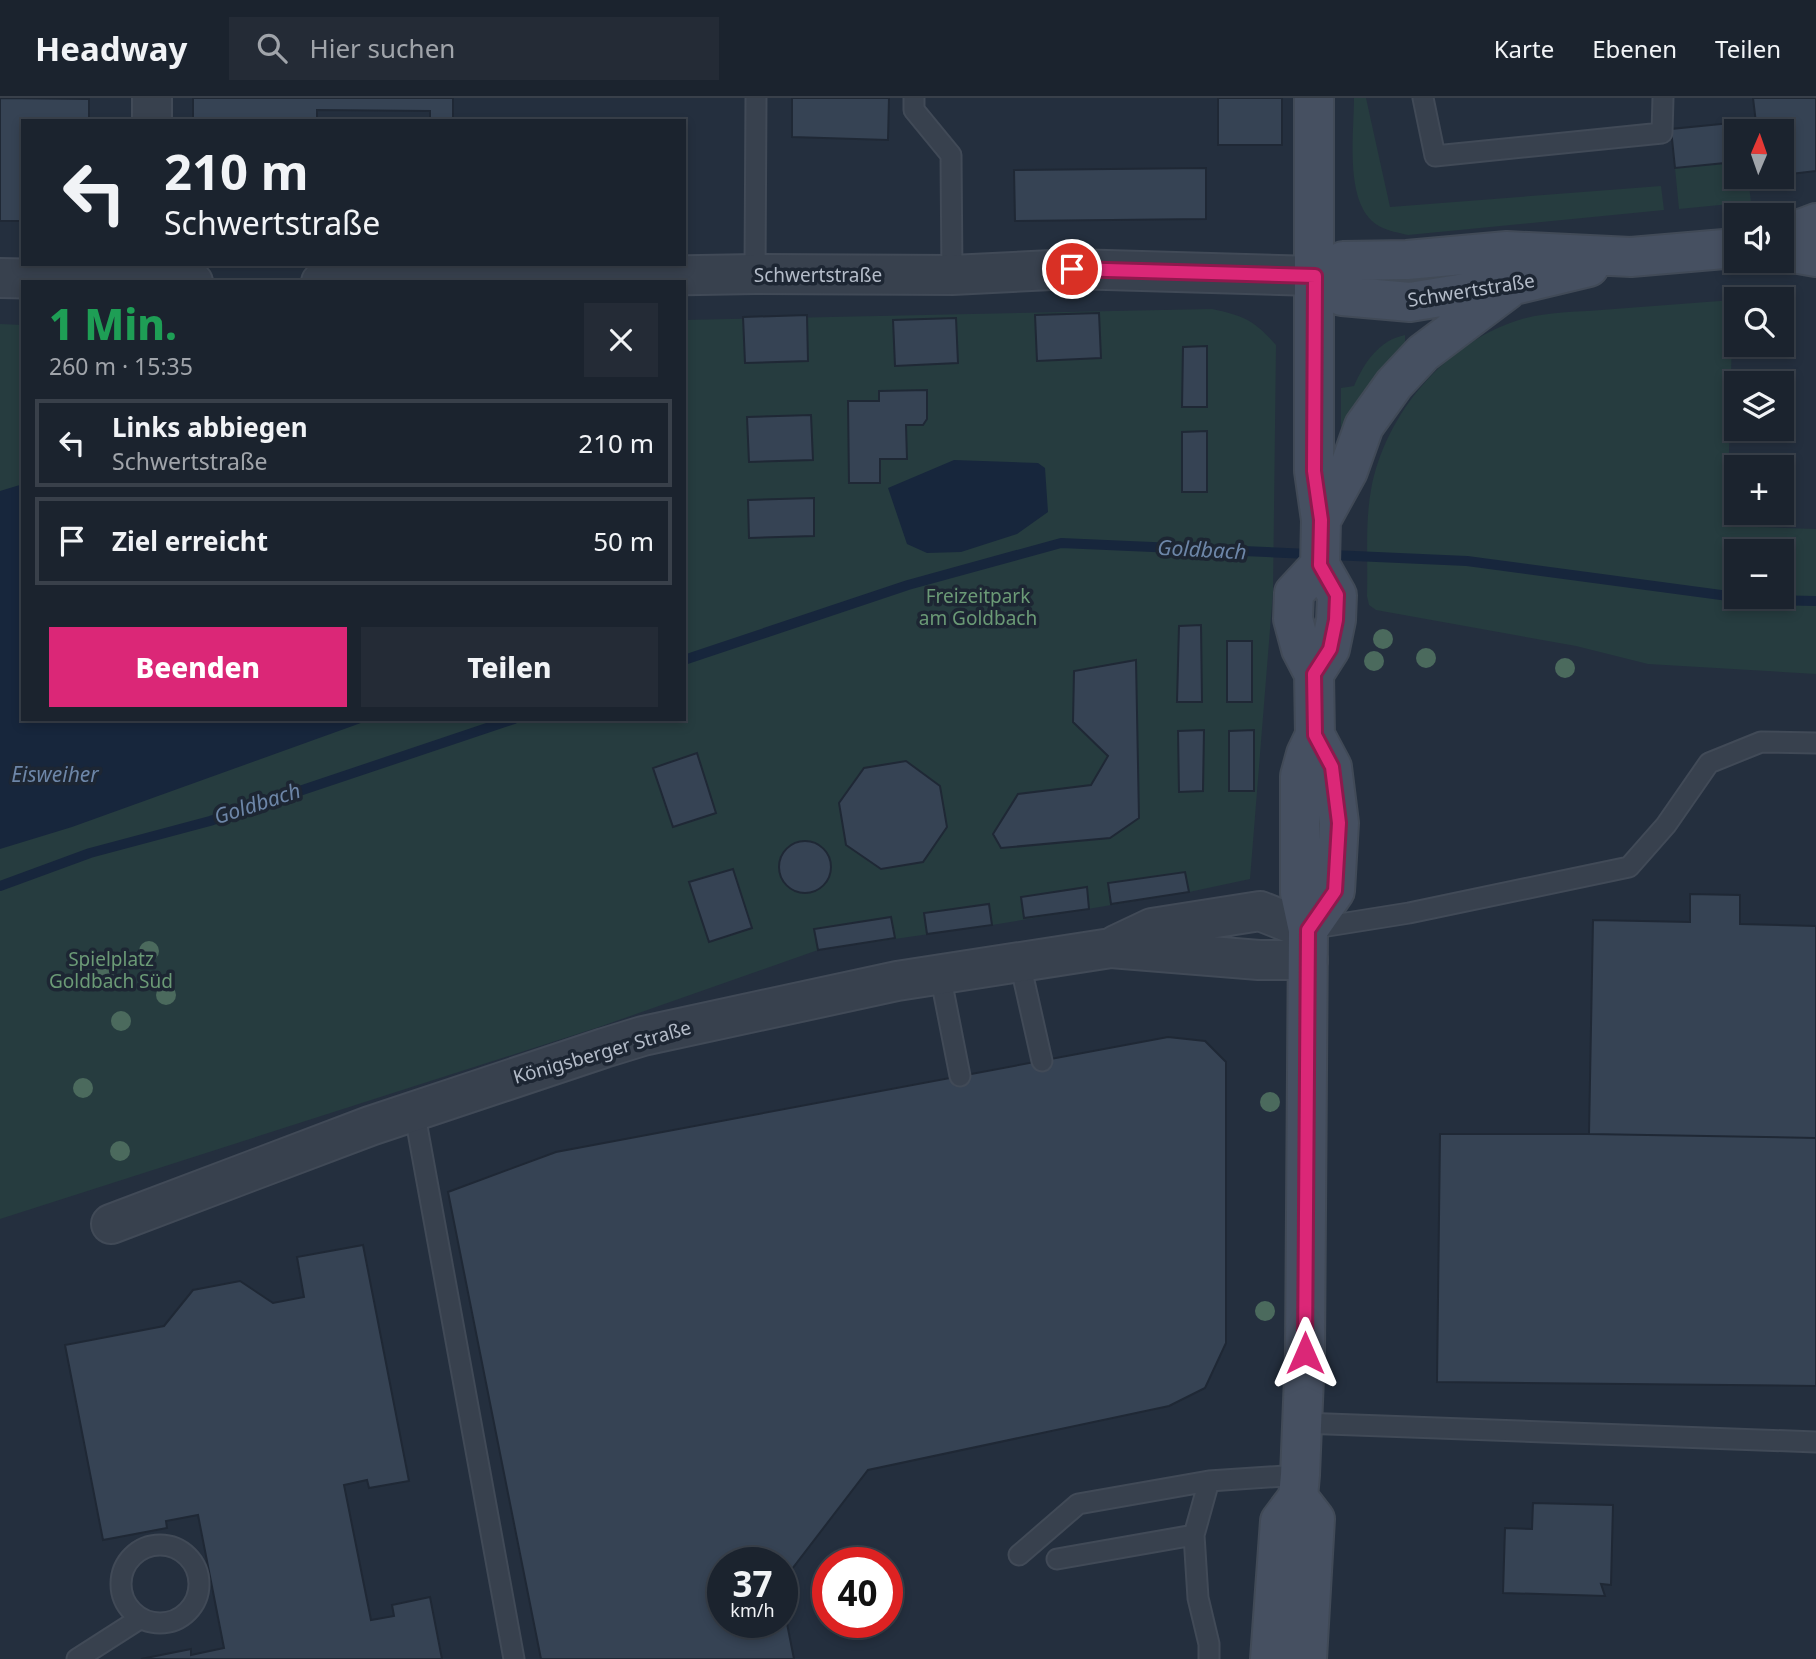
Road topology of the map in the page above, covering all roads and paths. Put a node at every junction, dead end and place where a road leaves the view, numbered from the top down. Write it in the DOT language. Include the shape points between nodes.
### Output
graph roads {
  1 [pos="152,98"];
  2 [pos="756,98"];
  3 [pos="914,98"];
  4 [pos="1314,98"];
  5 [pos="1423,98"];
  6 [pos="1663,98"];
  7 [pos="152,119"];
  8 [pos="1816,223"];
  9 [pos="1794,231"];
  10 [pos="1724,249"];
  11 [pos="1794,253"];
  12 [pos="1631,257"];
  13 [pos="1816,257"];
  14 [pos="755,274"];
  15 [pos="952,275"];
  16 [pos="1315,276"];
  17 [pos="0,278"];
  18 [pos="99,280"];
  19 [pos="430,280"];
  20 [pos="1514,285"];
  21 [pos="1321,520"];
  22 [pos="1329,580"];
  23 [pos="1314,674"];
  24 [pos="1816,743"];
  25 [pos="1308,945"];
  26 [pos="1020,963"];
  27 [pos="940,974"];
  28 [pos="1042,1060"];
  29 [pos="960,1076"];
  30 [pos="414,1110"];
  31 [pos="111,1224"];
  32 [pos="1301,1423"];
  33 [pos="1816,1441"];
  34 [pos="1209,1481"];
  35 [pos="1299,1486"];
  36 [pos="1194,1535"];
  37 [pos="1019,1555"];
  38 [pos="1058,1559"];
  39 [pos="141,1618"];
  40 [pos="77,1659"];
  41 [pos="514,1659"];
  42 [pos="1209,1659"];
  43 [pos="1270,1659"];
  44 [pos="1307,1659"];
  1 -- 7 [label="street"];
  2 -- 14 [label="lane"];
  3 -- 15 [label="lane" via="914,110 951,155"];
  4 -- 16 [label="street"];
  5 -- 6 [label="lane" via="1436,156 1662,133"];
  8 -- 9 [label="street"];
  10 -- 12 [label="street, Schwertstraße"];
  11 -- 13 [label="street"];
  12 -- 16 [label="street, Schwertstraße" via="1507,251 1343,261"];
  12 -- 20 [label="street, Schwertstraße"];
  14 -- 15 [label="street, Schwertstraße"];
  14 -- 19 [label="street, Schwertstraße"];
  15 -- 16 [label="street, Schwertstraße" via="1072,269"];
  16 -- 20 [label="street, Schwertstraße" via="1342,296 1410,302"];
  16 -- 21 [label="street" via="1314,471"];
  17 -- 18 [label="street"];
  20 -- 21 [label="street" via="1423,353 1394,384 1364,426 1348,471"];
  21 -- 22 [label="street"];
  22 -- 23 [label="street" via="1336,620 1330,649"];
  22 -- 23 [label="street" via="1294,593 1293,619"];
  23 -- 25 [label="street" via="1315,735 1306,754 1300,789 1300,893"];
  24 -- 25 [label="lane" via="1761,742 1709,763 1666,825 1629,867 1409,913"];
  25 -- 26 [label="street, Königsberger Straße" via="1260,911 1152,928 1111,948"];
  25 -- 32 [label="street"];
  26 -- 27 [label="street, Königsberger Straße"];
  26 -- 28 [label="lane"];
  27 -- 29 [label="lane"];
  27 -- 30 [label="street, Königsberger Straße" via="643,1036"];
  30 -- 31 [label="street, Königsberger Straße"];
  30 -- 41 [label="lane"];
  32 -- 33 [label="lane"];
  32 -- 35 [label="street"];
  34 -- 35 [label="lane"];
  34 -- 36 [label="lane"];
  34 -- 37 [label="lane" via="1078,1504"];
  35 -- 43 [label="street" via="1280,1521"];
  35 -- 44 [label="street" via="1315,1520"];
  36 -- 38 [label="lane"];
  36 -- 42 [label="lane" via="1198,1598"];
  39 -- 39 [label="lane" via="165,1623 188,1612 195,1602 199,1591 196,1567 179,1548 152,1545 139,1550 122,1571 123,1598"];
  39 -- 40 [label="lane"];
}
